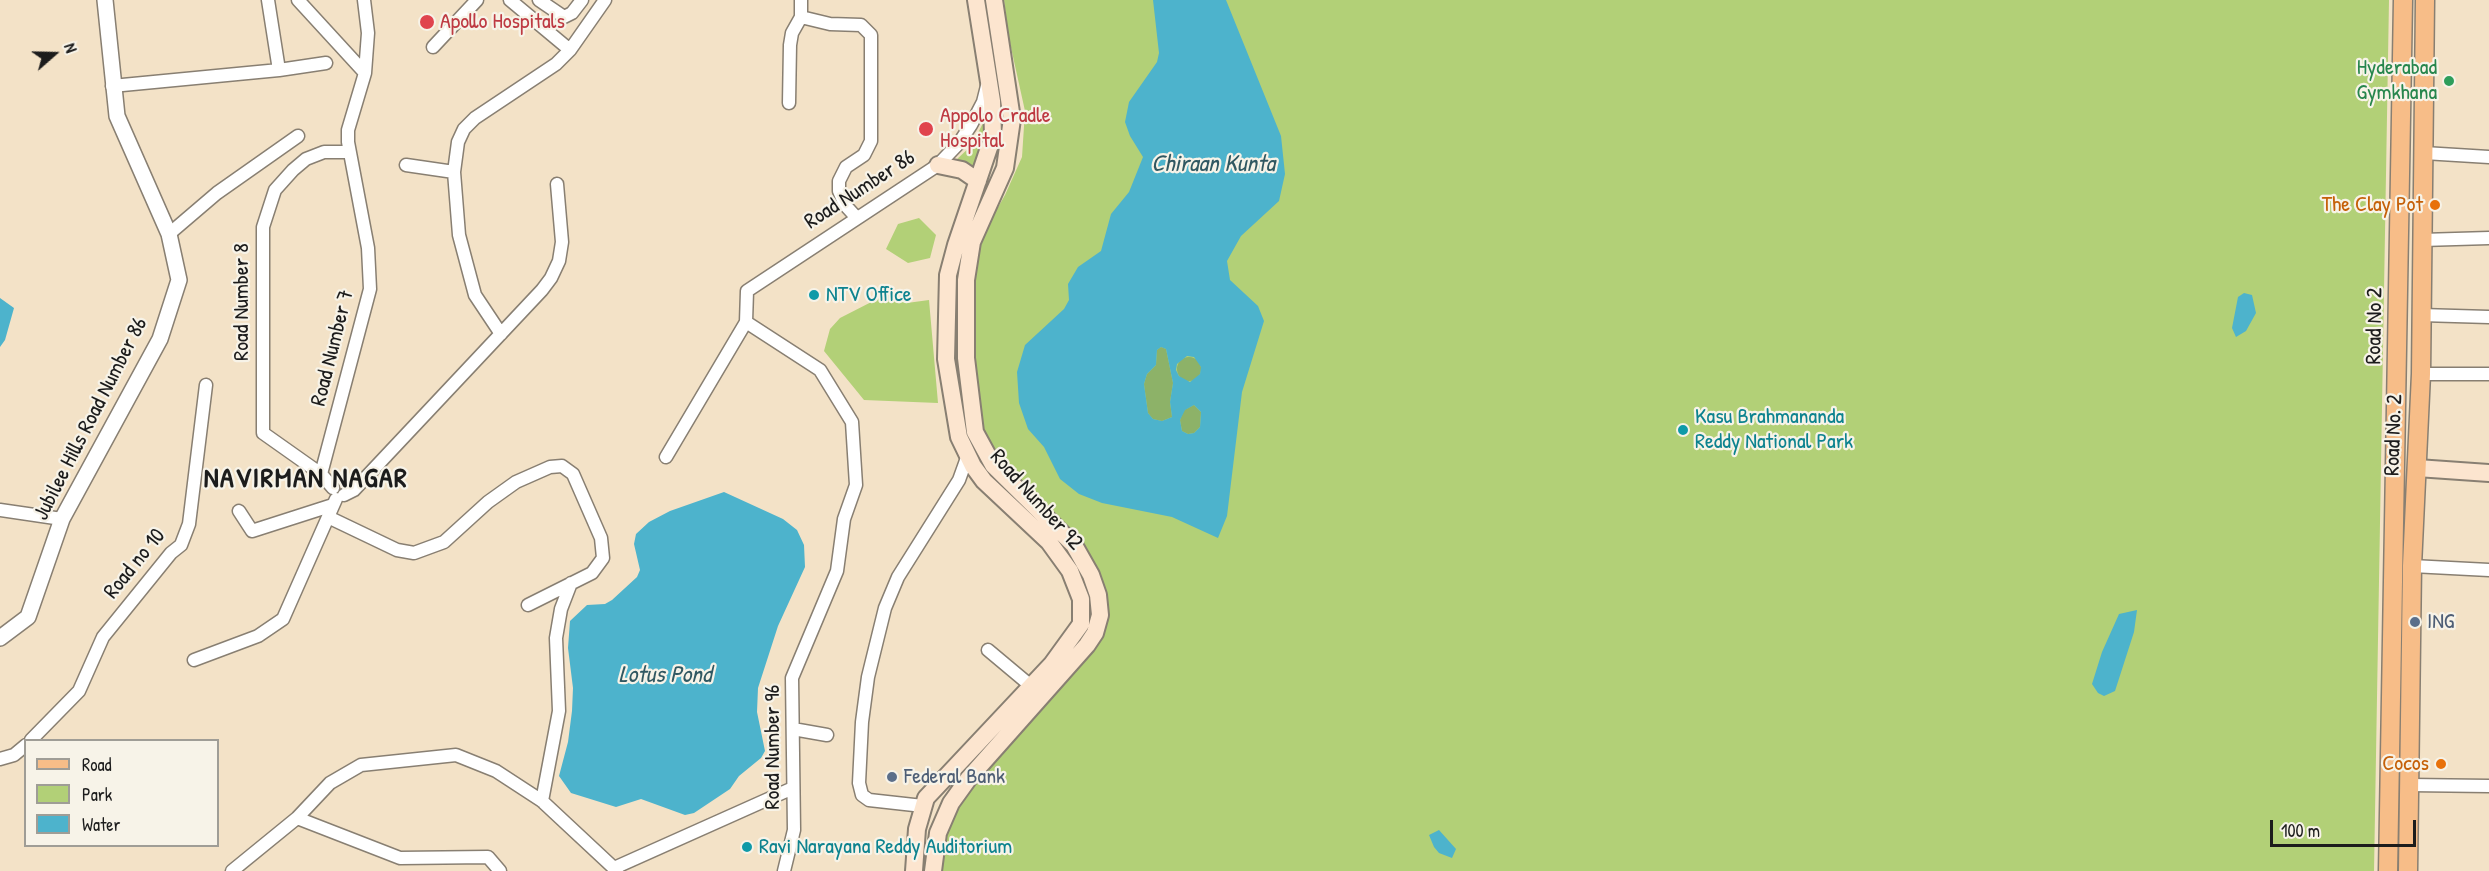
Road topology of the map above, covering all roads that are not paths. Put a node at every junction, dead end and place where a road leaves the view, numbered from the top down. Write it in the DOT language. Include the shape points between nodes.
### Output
graph roads {
  1 [pos="105,0"];
  2 [pos="268,0"];
  3 [pos="298,0"];
  4 [pos="364,0"];
  5 [pos="477,0"];
  6 [pos="539,0"];
  7 [pos="582,0"];
  8 [pos="605,0"];
  9 [pos="801,0"];
  10 [pos="976,0"];
  11 [pos="994,0"];
  12 [pos="2403,0"];
  13 [pos="2425,0"];
  14 [pos="516,2"];
  15 [pos="801,17"];
  16 [pos="433,46"];
  17 [pos="570,50"];
  18 [pos="326,63"];
  19 [pos="279,70"];
  20 [pos="365,73"];
  21 [pos="988,79"];
  22 [pos="112,86"];
  23 [pos="789,103"];
  24 [pos="298,136"];
  25 [pos="349,152"];
  26 [pos="2424,153"];
  27 [pos="2489,157"];
  28 [pos="406,165"];
  29 [pos="938,165"];
  30 [pos="454,172"];
  31 [pos="978,181"];
  32 [pos="557,184"];
  33 [pos="856,217"];
  34 [pos="169,234"];
  35 [pos="2489,238"];
  36 [pos="2422,240"];
  37 [pos="2421,315"];
  38 [pos="2489,316"];
  39 [pos="746,322"];
  40 [pos="501,333"];
  41 [pos="2421,374"];
  42 [pos="2489,374"];
  43 [pos="207,385"];
  44 [pos="968,455"];
  45 [pos="666,457"];
  46 [pos="2417,468"];
  47 [pos="2489,473"];
  48 [pos="321,474"];
  49 [pos="959,480"];
  50 [pos="984,481"];
  51 [pos="336,497"];
  52 [pos="0,510"];
  53 [pos="239,511"];
  54 [pos="328,517"];
  55 [pos="62,519"];
  56 [pos="2412,566"];
  57 [pos="2489,570"];
  58 [pos="571,583"];
  59 [pos="528,605"];
  60 [pos="0,638"];
  61 [pos="988,650"];
  62 [pos="194,660"];
  63 [pos="1030,686"];
  64 [pos="793,729"];
  65 [pos="826,735"];
  66 [pos="33,739"];
  67 [pos="24,747"];
  68 [pos="0,759"];
  69 [pos="2410,785"];
  70 [pos="2489,786"];
  71 [pos="793,788"];
  72 [pos="542,801"];
  73 [pos="923,806"];
  74 [pos="297,818"];
  75 [pos="615,869"];
  76 [pos="2388,870"];
  77 [pos="232,871"];
  78 [pos="500,871"];
  79 [pos="784,871"];
  80 [pos="914,871"];
  81 [pos="933,871"];
  82 [pos="2408,871"];
  1 -- 22 [label="street, Jubilee Hills Road Number 86"];
  2 -- 19 [label="street"];
  3 -- 20 [label="street"];
  4 -- 20 [label="street, Road Number 7" via="368,33"];
  5 -- 16 [label="street"];
  6 -- 7 [label="street" via="564,17"];
  8 -- 17 [label="street"];
  9 -- 15 [label="street"];
  10 -- 21 [label="main road, Road Number 92"];
  11 -- 81 [label="main road, Road Number 92" via="1012,119 1005,168 972,242 966,280 966,358 975,432 993,465 1074,544 1095,585 1100,615 1087,645 951,803 938,833"];
  12 -- 76 [label="main road, Road No 2"];
  13 -- 26 [label="main road, Road No. 2"];
  14 -- 17 [label="street"];
  15 -- 23 [label="street" via="790,45"];
  15 -- 33 [label="street" via="830,24 861,25 872,34 871,141 838,181 845,205"];
  17 -- 30 [label="street" via="464,129"];
  18 -- 19 [label="street"];
  19 -- 22 [label="street"];
  20 -- 25 [label="street, Road Number 7" via="348,130"];
  21 -- 29 [label="street, Road Number 86" via="983,102 971,125"];
  21 -- 31 [label="main road, Road Number 92" via="993,136"];
  22 -- 34 [label="street, Jubilee Hills Road Number 86" via="117,116"];
  24 -- 34 [label="street" via="217,193"];
  25 -- 48 [label="street, Road Number 7" via="368,248 370,289"];
  25 -- 48 [label="street, Road Number 8" via="324,152 293,170 275,190 263,227 263,433"];
  26 -- 27 [label="street"];
  26 -- 36 [label="main road, Road No. 2"];
  28 -- 30 [label="street"];
  29 -- 31 [label="main road" via="962,170"];
  29 -- 33 [label="street, Road Number 86"];
  30 -- 40 [label="street" via="459,235 476,295"];
  31 -- 44 [label="main road, Road Number 92" via="948,274 945,340 959,437"];
  32 -- 40 [label="street" via="562,242 559,261 542,290"];
  33 -- 39 [label="street, Road Number 86" via="747,291"];
  34 -- 55 [label="street, Jubilee Hills Road Number 86" via="179,280 160,339"];
  35 -- 36 [label="street"];
  36 -- 37 [label="main road, Road No. 2"];
  37 -- 38 [label="street"];
  37 -- 41 [label="main road, Road No. 2"];
  39 -- 45 [label="street"];
  39 -- 64 [label="street, Road Number 96" via="820,370 852,422 856,485 844,519 837,571 792,678"];
  40 -- 51 [label="street" via="354,490"];
  41 -- 42 [label="street"];
  41 -- 46 [label="main road, Road No. 2"];
  43 -- 66 [label="street, Road no 10" via="189,524 182,545 171,553 103,637 79,690"];
  44 -- 49 [label="street"];
  44 -- 50 [label="main road, Road Number 92"];
  46 -- 47 [label="main road"];
  46 -- 56 [label="main road, Road No. 2"];
  48 -- 51 [label="street"];
  49 -- 50 [label="street"];
  49 -- 73 [label="street" via="897,578 877,636 862,722 862,795 869,800"];
  50 -- 63 [label="main road, Road Number 92" via="1049,542 1070,572 1080,599 1081,624 1052,664"];
  51 -- 53 [label="street" via="252,531"];
  51 -- 54 [label="street"];
  52 -- 55 [label="street"];
  54 -- 58 [label="street" via="397,550 414,553 444,542 516,482 561,466 573,474 604,549 600,564"];
  54 -- 62 [label="street" via="283,619 258,636"];
  55 -- 60 [label="street, Jubilee Hills Road Number 86" via="28,617"];
  56 -- 57 [label="street"];
  56 -- 69 [label="main road, Road No. 2"];
  58 -- 59 [label="street"];
  58 -- 72 [label="street" via="556,638 559,711"];
  61 -- 63 [label="street"];
  63 -- 73 [label="main road, Road Number 92" via="932,790"];
  64 -- 65 [label="street"];
  64 -- 71 [label="street, Road Number 96"];
  67 -- 68 [label="street"];
  69 -- 70 [label="street"];
  69 -- 82 [label="main road, Road No. 2"];
  71 -- 75 [label="street"];
  71 -- 79 [label="street, Road Number 96" via="794,830"];
  72 -- 74 [label="street" via="496,771 456,755 361,765 330,783"];
  72 -- 75 [label="street"];
  73 -- 80 [label="main road, Road Number 92"];
  74 -- 77 [label="street"];
  74 -- 78 [label="street" via="400,858 488,857"];
}
